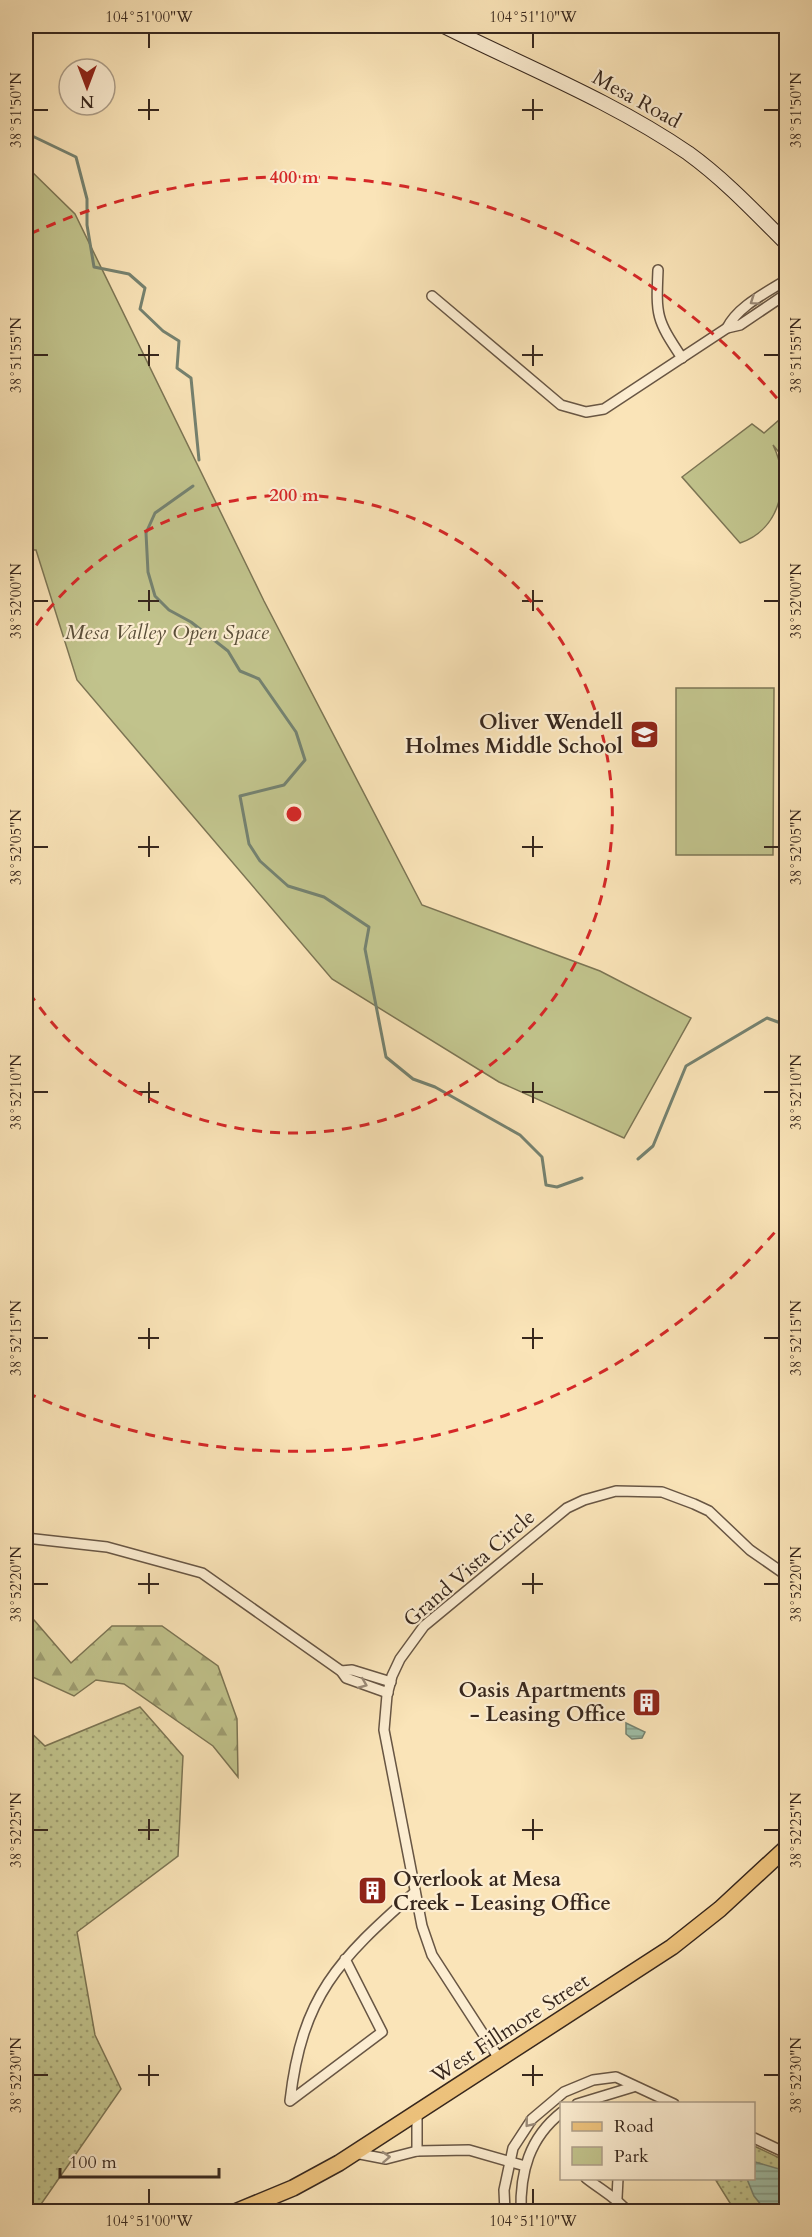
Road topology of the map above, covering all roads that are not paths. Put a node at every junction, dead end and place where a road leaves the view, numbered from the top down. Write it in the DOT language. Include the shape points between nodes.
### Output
graph roads {
  1 [pos="444,26"];
  2 [pos="786,243"];
  3 [pos="658,270"];
  4 [pos="786,279"];
  5 [pos="771,290"];
  6 [pos="786,294"];
  7 [pos="432,296"];
  8 [pos="778,299"];
  9 [pos="727,328"];
  10 [pos="682,358"];
  11 [pos="26,1538"];
  12 [pos="786,1575"];
  13 [pos="341,1671"];
  14 [pos="391,1682"];
  15 [pos="388,1693"];
  16 [pos="786,1851"];
  17 [pos="415,1892"];
  18 [pos="345,1959"];
  19 [pos="500,2060"];
  20 [pos="633,2087"];
  21 [pos="580,2102"];
  22 [pos="671,2102"];
  23 [pos="417,2113"];
  24 [pos="560,2113"];
  25 [pos="755,2139"];
  26 [pos="417,2151"];
  27 [pos="355,2153"];
  28 [pos="786,2153"];
  29 [pos="509,2162"];
  30 [pos="525,2166"];
  31 [pos="588,2180"];
  32 [pos="618,2180"];
  33 [pos="617,2198"];
  34 [pos="235,2211"];
  35 [pos="505,2211"];
  36 [pos="521,2211"];
  37 [pos="628,2211"];
  1 -- 2 [label="main road, Mesa Road" via="655,132 714,174"];
  3 -- 10 [label="street" via="658,316"];
  4 -- 5 [label="street"];
  5 -- 8 [label="street"];
  5 -- 9 [label="street, one-way" via="732,318"];
  6 -- 8 [label="street"];
  7 -- 10 [label="street" via="561,405 578,412 612,405"];
  8 -- 9 [label="street" via="740,325"];
  9 -- 10 [label="street"];
  11 -- 13 [label="street" via="107,1547 202,1573"];
  12 -- 14 [label="street, Grand Vista Circle" via="750,1550 709,1511 679,1497 645,1490 601,1494 567,1508 438,1613 410,1642"];
  13 -- 14 [label="street" via="352,1670"];
  13 -- 15 [label="street, one-way" via="346,1678"];
  14 -- 15 [label="street, Grand Vista Circle"];
  15 -- 17 [label="street, Grand Vista Circle" via="386,1751"];
  16 -- 19 [label="main road, West Fillmore Street" via="672,1947"];
  17 -- 18 [label="street"];
  17 -- 19 [label="street, Grand Vista Circle" via="432,1955"];
  18 -- 18 [label="street" via="333,1972 305,2024 294,2061 290,2102 382,2032"];
  19 -- 23 [label="main road, West Fillmore Street"];
  20 -- 21 [label="street"];
  20 -- 22 [label="street"];
  20 -- 29 [label="street, one-way" via="616,2077 564,2092 532,2119 513,2148"];
  23 -- 26 [label="street"];
  23 -- 27 [label="main road, West Fillmore Street"];
  24 -- 30 [label="street" via="534,2142"];
  25 -- 28 [label="street"];
  27 -- 26 [label="street, one-way" via="386,2159"];
  26 -- 29 [label="street" via="469,2150"];
  27 -- 34 [label="main road, West Fillmore Street" via="293,2188"];
  29 -- 30 [label="street"];
  29 -- 35 [label="street"];
  30 -- 36 [label="street" via="520,2188"];
  31 -- 33 [label="street"];
  32 -- 33 [label="street"];
  33 -- 37 [label="street"];
}
